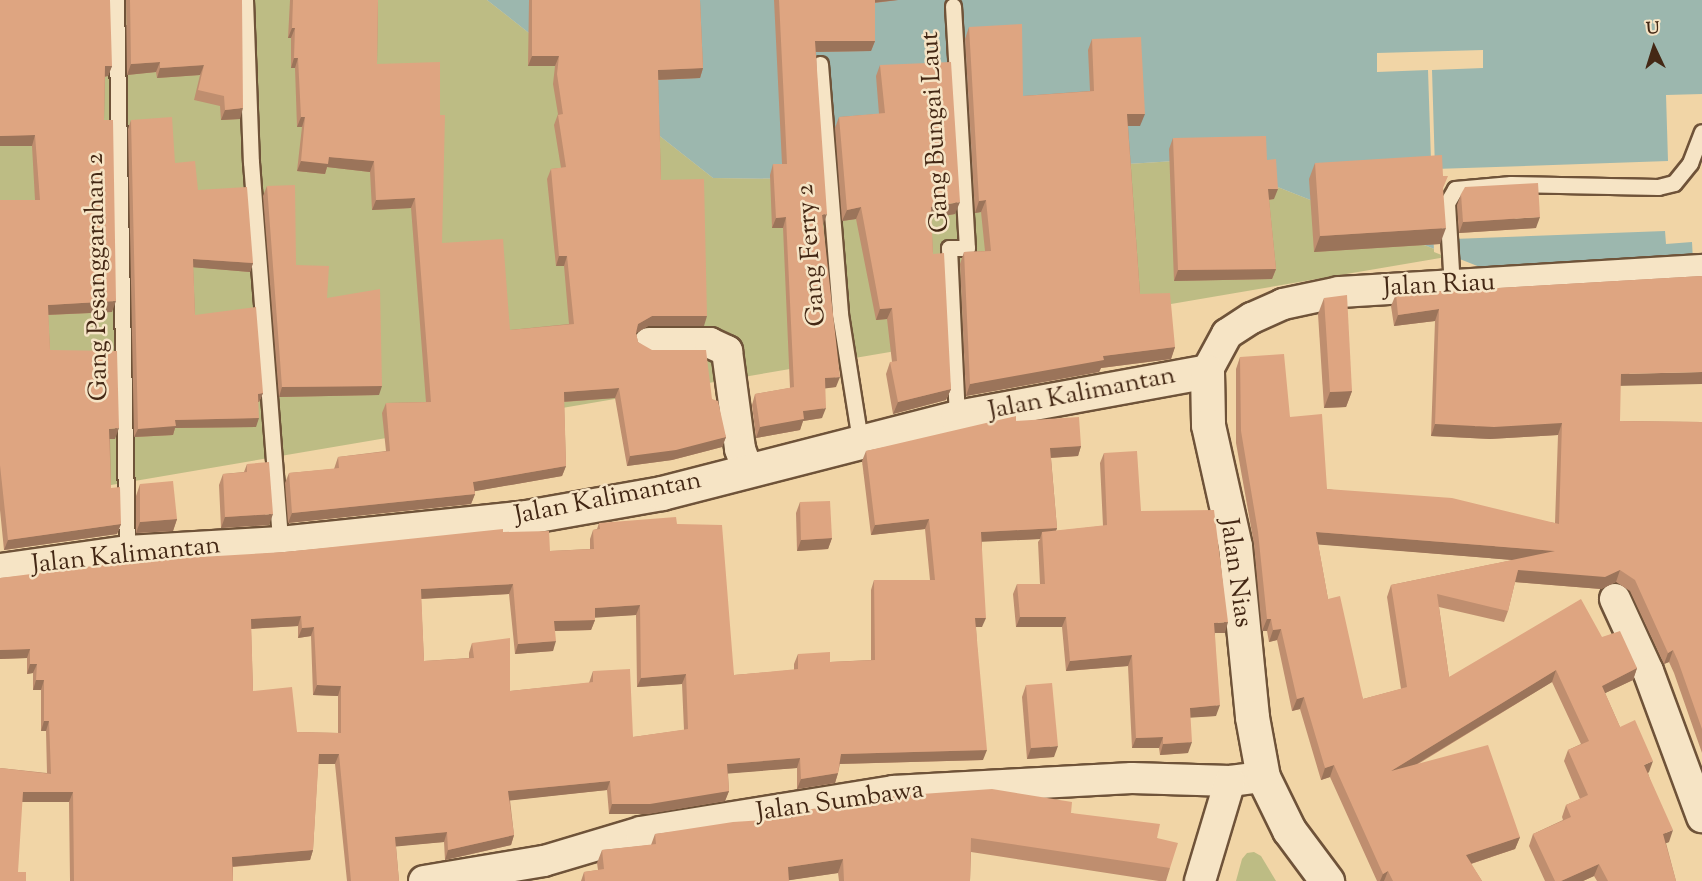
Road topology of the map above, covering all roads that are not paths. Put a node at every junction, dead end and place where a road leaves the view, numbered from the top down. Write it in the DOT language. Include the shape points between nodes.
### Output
graph roads {
  1 [pos="116,0"];
  2 [pos="245,0"];
  3 [pos="953,6"];
  4 [pos="820,64"];
  5 [pos="1702,132"];
  6 [pos="1702,270"];
  7 [pos="1452,287"];
  8 [pos="649,343"];
  9 [pos="1207,371"];
  10 [pos="957,417"];
  11 [pos="860,440"];
  12 [pos="747,468"];
  13 [pos="280,543"];
  14 [pos="127,552"];
  15 [pos="0,570"];
  16 [pos="1616,598"];
  17 [pos="1263,777"];
  18 [pos="1230,781"];
  19 [pos="1702,817"];
  20 [pos="545,871"];
  21 [pos="424,881"];
  22 [pos="1200,881"];
  23 [pos="1327,881"];
  1 -- 14 [label="lane, Gang Pesanggarahan 2"];
  2 -- 13 [label="lane" via="250,162"];
  3 -- 10 [label="lane, Gang Bungai Laut" via="967,248 949,248"];
  4 -- 11 [label="lane, Gang Ferry 2" via="840,314"];
  5 -- 7 [label="lane" via="1690,163 1674,183 1658,187 1502,184 1455,189 1447,203"];
  6 -- 7 [label="street, Jalan Riau"];
  7 -- 9 [label="street, Jalan Riau" via="1339,292 1283,304 1227,334"];
  8 -- 12 [label="street" via="710,343 727,351 740,448"];
  9 -- 10 [label="street, Jalan Kalimantan"];
  9 -- 17 [label="street, Jalan Nias" via="1208,424 1235,546 1252,717"];
  10 -- 11 [label="street, Jalan Kalimantan"];
  11 -- 12 [label="street, Jalan Kalimantan"];
  12 -- 13 [label="street, Jalan Kalimantan" via="662,493 526,517"];
  13 -- 14 [label="street, Jalan Kalimantan"];
  14 -- 15 [label="street, Jalan Kalimantan"];
  16 -- 19 [label="street" via="1648,671"];
  17 -- 18 [label="street, Jalan Sumbawa"];
  17 -- 23 [label="street, Jalan Nias" via="1289,830"];
  18 -- 20 [label="street, Jalan Sumbawa" via="1132,778 893,791 641,832"];
  18 -- 22 [label="street"];
  20 -- 21 [label="street, Jalan Sumbawa"];
}
